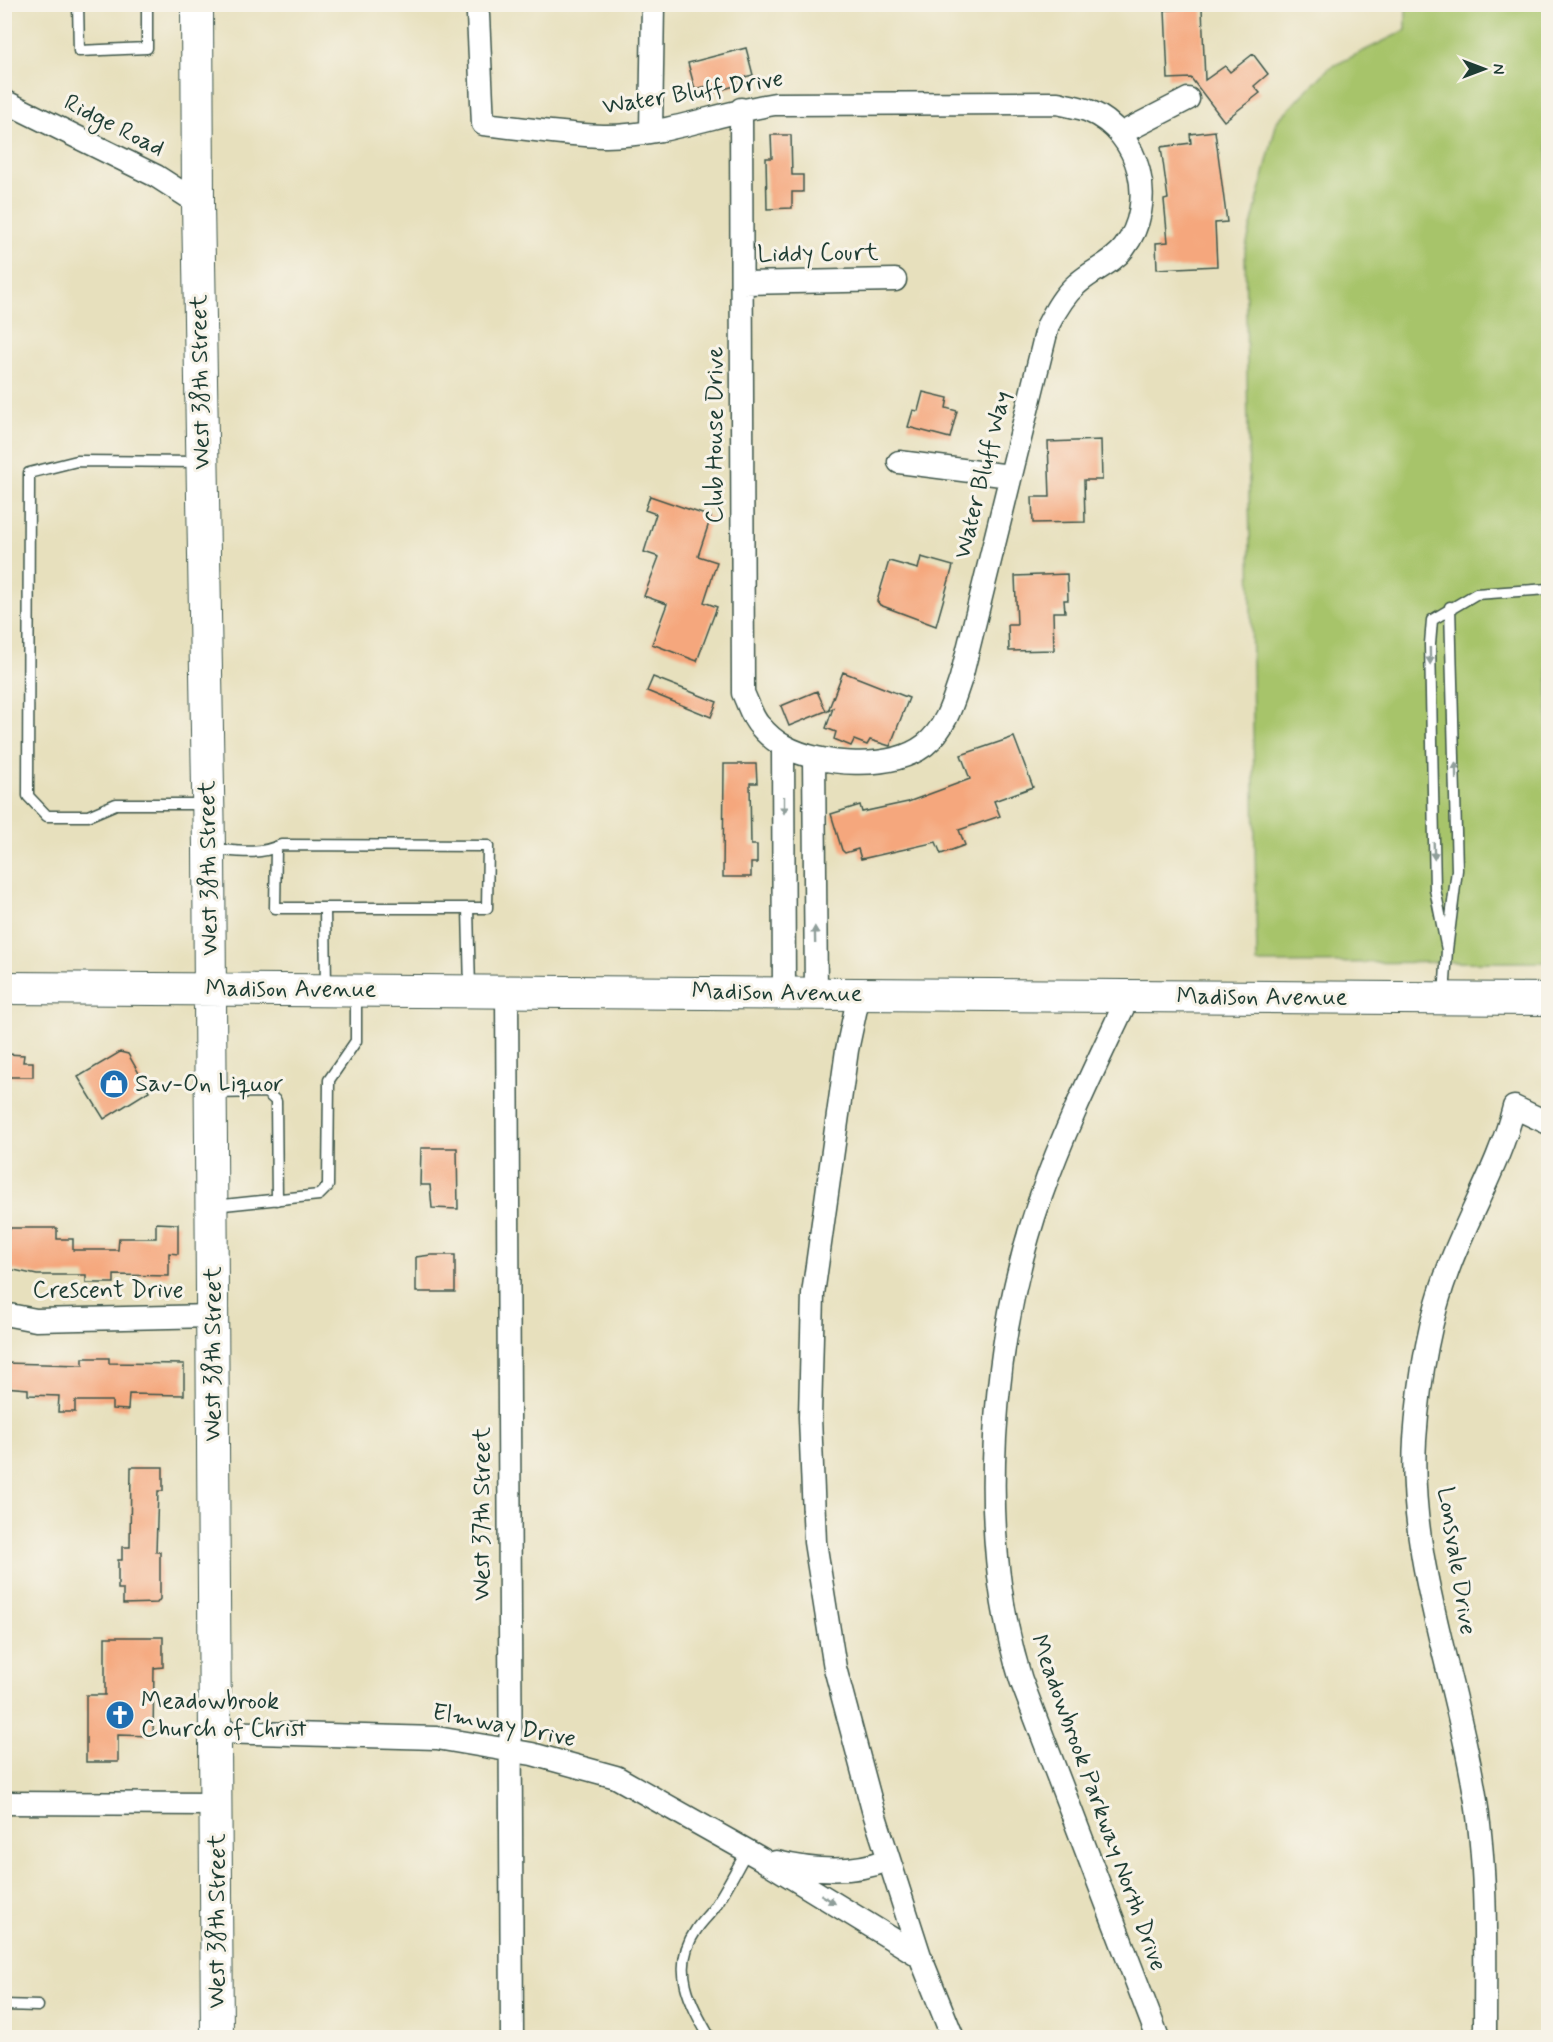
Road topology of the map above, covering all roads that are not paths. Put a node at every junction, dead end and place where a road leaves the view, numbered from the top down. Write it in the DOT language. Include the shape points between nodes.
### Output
graph roads {
  1 [pos="78,4"];
  2 [pos="147,4"];
  3 [pos="197,4"];
  4 [pos="653,4"];
  5 [pos="478,15"];
  6 [pos="1188,99"];
  7 [pos="4,101"];
  8 [pos="741,109"];
  9 [pos="651,130"];
  10 [pos="1120,134"];
  11 [pos="198,203"];
  12 [pos="895,280"];
  13 [pos="742,283"];
  14 [pos="203,462"];
  15 [pos="899,462"];
  16 [pos="1010,476"];
  17 [pos="1548,589"];
  18 [pos="1450,607"];
  19 [pos="783,746"];
  20 [pos="814,758"];
  21 [pos="208,804"];
  22 [pos="276,847"];
  23 [pos="208,848"];
  24 [pos="325,908"];
  25 [pos="468,908"];
  26 [pos="1447,950"];
  27 [pos="4,988"];
  28 [pos="210,988"];
  29 [pos="341,989"];
  30 [pos="470,990"];
  31 [pos="507,990"];
  32 [pos="784,993"];
  33 [pos="816,993"];
  34 [pos="859,994"];
  35 [pos="1129,995"];
  36 [pos="1444,997"];
  37 [pos="1548,999"];
  38 [pos="211,1093"];
  39 [pos="1548,1123"];
  40 [pos="277,1200"];
  41 [pos="212,1206"];
  42 [pos="4,1314"];
  43 [pos="213,1316"];
  44 [pos="216,1732"];
  45 [pos="510,1751"];
  46 [pos="4,1803"];
  47 [pos="216,1804"];
  48 [pos="753,1854"];
  49 [pos="888,1860"];
  50 [pos="920,1956"];
  51 [pos="4,2005"];
  52 [pos="38,2006"];
  53 [pos="217,2037"];
  54 [pos="512,2037"];
  55 [pos="710,2037"];
  56 [pos="953,2037"];
  57 [pos="1158,2037"];
  58 [pos="1485,2037"];
  1 -- 2 [label="lane" via="79,51 147,48"];
  3 -- 11 [label="main road, West 38th Street"];
  4 -- 9 [label="street"];
  5 -- 9 [label="street, Water Bluff Drive" via="483,124 604,136"];
  6 -- 10 [label="street"];
  7 -- 11 [label="street, Ridge Road" via="156,177"];
  8 -- 9 [label="street, Water Bluff Drive"];
  8 -- 10 [label="street, Water Bluff Drive" via="798,104 1058,103 1090,111"];
  8 -- 13 [label="street, Club House Drive"];
  10 -- 16 [label="street, Water Bluff Way" via="1136,158 1143,189 1139,220 1124,248 1101,269 1078,282 1060,302 1048,325"];
  11 -- 14 [label="main road, West 38th Street"];
  12 -- 13 [label="street, Liddy Court"];
  13 -- 19 [label="street, Club House Drive" via="743,693 758,724"];
  14 -- 21 [label="main road, West 38th Street"];
  14 -- 21 [label="lane" via="77,461 29,473 28,796 47,816 88,816 116,804"];
  15 -- 16 [label="street"];
  16 -- 20 [label="street, Water Bluff Way" via="961,678 942,727 905,758 853,762"];
  17 -- 18 [label="lane" via="1476,594"];
  26 -- 18 [label="lane, one-way" via="1457,870"];
  18 -- 26 [label="lane, one-way" via="1432,620 1430,644 1435,889"];
  19 -- 20 [label="street, Club House Drive"];
  19 -- 32 [label="street, one-way"];
  33 -- 20 [label="street, one-way"];
  21 -- 23 [label="main road, West 38th Street"];
  22 -- 23 [label="lane" via="264,853"];
  22 -- 24 [label="lane" via="275,908"];
  22 -- 25 [label="lane" via="488,846 487,908"];
  23 -- 28 [label="main road, West 38th Street"];
  24 -- 25 [label="lane"];
  24 -- 29 [label="lane"];
  25 -- 30 [label="lane"];
  26 -- 36 [label="lane"];
  27 -- 28 [label="main road, Madison Avenue"];
  28 -- 29 [label="main road, Madison Avenue"];
  28 -- 38 [label="main road, West 38th Street"];
  29 -- 30 [label="main road, Madison Avenue"];
  29 -- 40 [label="lane" via="356,1041 329,1080 328,1185 319,1196"];
  30 -- 31 [label="main road, Madison Avenue"];
  31 -- 32 [label="main road, Madison Avenue"];
  31 -- 45 [label="street, West 37th Street"];
  32 -- 33 [label="main road, Madison Avenue"];
  33 -- 34 [label="main road, Madison Avenue"];
  34 -- 35 [label="main road, Madison Avenue"];
  34 -- 49 [label="street" via="847,1050 813,1294 810,1417 815,1542 835,1668"];
  35 -- 36 [label="main road, Madison Avenue"];
  35 -- 57 [label="street, Meadowbrook Parkway North Drive" via="1040,1197 1016,1284 996,1420 995,1510 999,1581 1008,1640"];
  36 -- 37 [label="main road, Madison Avenue"];
  38 -- 40 [label="lane" via="266,1092 276,1101"];
  38 -- 41 [label="main road, West 38th Street"];
  39 -- 58 [label="street, Lonsvale Drive" via="1514,1107 1508,1132 1438,1301 1420,1383 1415,1442 1416,1493 1430,1591 1474,1789 1482,1866"];
  40 -- 41 [label="lane"];
  41 -- 43 [label="main road, West 38th Street"];
  42 -- 43 [label="street, Crescent Drive" via="36,1320"];
  43 -- 44 [label="main road, West 38th Street"];
  44 -- 45 [label="street, Elmway Drive" via="437,1738"];
  44 -- 47 [label="main road, West 38th Street"];
  45 -- 48 [label="street, Elmway Drive" via="616,1777"];
  45 -- 54 [label="street, West 37th Street"];
  46 -- 47 [label="street"];
  47 -- 53 [label="main road, West 38th Street"];
  48 -- 49 [label="street, Elmway Drive" via="798,1867 837,1870 870,1867"];
  48 -- 50 [label="street, Elmway Drive, one-way"];
  48 -- 55 [label="lane" via="695,1931 682,1956 683,1982 691,2006"];
  49 -- 50 [label="street"];
  50 -- 56 [label="street"];
  51 -- 52 [label="lane"];
}
